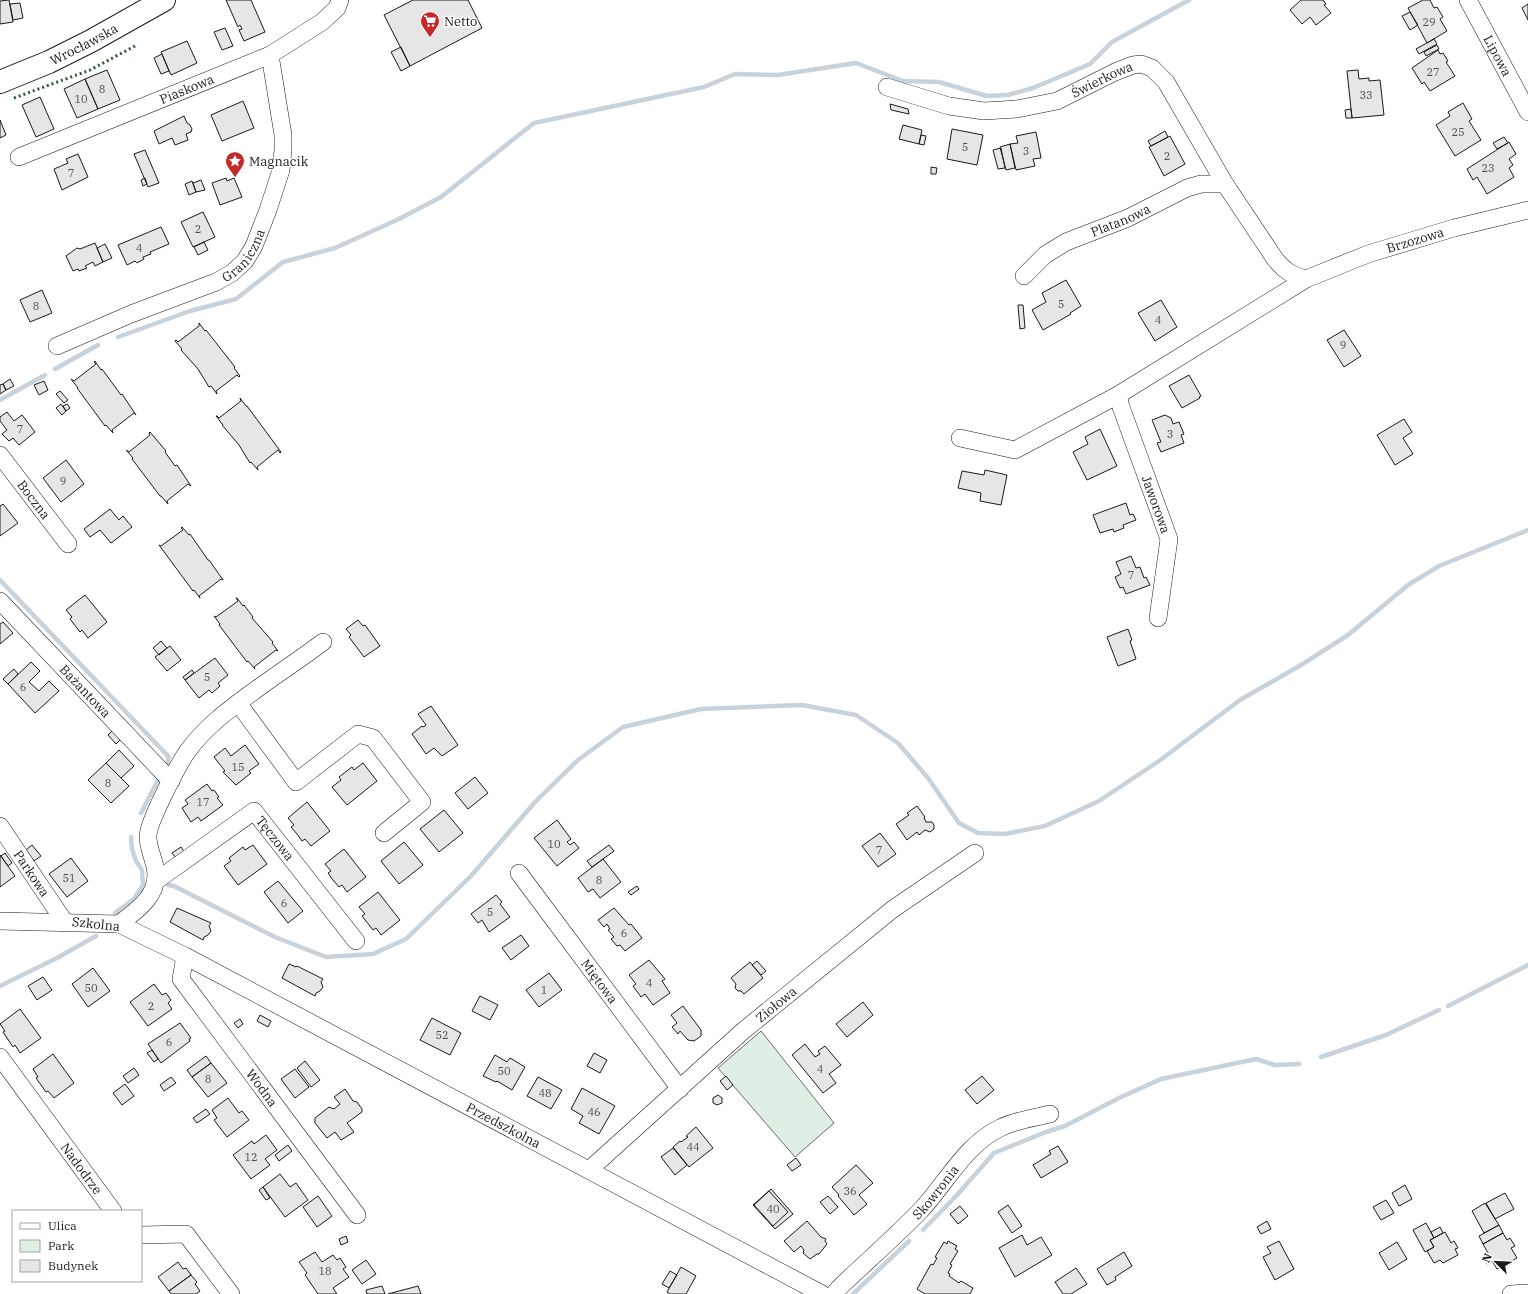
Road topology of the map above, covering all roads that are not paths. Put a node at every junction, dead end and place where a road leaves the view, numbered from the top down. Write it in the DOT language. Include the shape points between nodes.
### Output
graph roads {
  1 [pos="164,0"];
  2 [pos="340,0"];
  3 [pos="1468,0"];
  4 [pos="270,55"];
  5 [pos="0,82"];
  6 [pos="887,87"];
  7 [pos="1528,112"];
  8 [pos="19,157"];
  9 [pos="1225,184"];
  10 [pos="1528,210"];
  11 [pos="1024,276"];
  12 [pos="1306,279"];
  13 [pos="57,346"];
  14 [pos="1118,395"];
  15 [pos="960,438"];
  16 [pos="0,455"];
  17 [pos="68,544"];
  18 [pos="0,601"];
  19 [pos="1158,618"];
  20 [pos="323,642"];
  21 [pos="238,703"];
  22 [pos="171,781"];
  23 [pos="0,826"];
  24 [pos="384,833"];
  25 [pos="975,852"];
  26 [pos="519,873"];
  27 [pos="156,881"];
  28 [pos="0,920"];
  29 [pos="64,921"];
  30 [pos="119,924"];
  31 [pos="356,941"];
  32 [pos="185,956"];
  33 [pos="0,1057"];
  34 [pos="680,1089"];
  35 [pos="1050,1114"];
  36 [pos="589,1170"];
  37 [pos="112,1210"];
  38 [pos="357,1215"];
  39 [pos="142,1235"];
  40 [pos="1528,1293"];
  41 [pos="231,1294"];
  42 [pos="822,1294"];
  43 [pos="834,1294"];
  44 [pos="1511,1294"];
  1 -- 5 [label="main road, Wrocławska" via="49,62"];
  2 -- 4 [label="street, Piaskowa" via="337,8 322,22"];
  3 -- 7 [label="street, Lipowa"];
  4 -- 8 [label="street, Piaskowa"];
  4 -- 13 [label="street, Graniczna" via="283,135 281,170 254,246 245,261 232,274 216,282 131,314"];
  6 -- 9 [label="street, Świerkowa" via="949,106 984,111 1017,109 1057,101 1115,72 1141,64 1152,68 1166,82"];
  9 -- 11 [label="street, Platanowa" via="1201,184 1187,188 1128,218 1066,242 1045,255"];
  9 -- 12 [label="street, Świerkowa" via="1285,271"];
  10 -- 12 [label="street, Brzozowa" via="1454,228 1368,254"];
  12 -- 14 [label="street"];
  14 -- 15 [label="street" via="1016,450"];
  14 -- 19 [label="street, Jaworowa" via="1169,539"];
  16 -- 17 [label="street, Boczna"];
  18 -- 22 [label="street, Bażantowa"];
  20 -- 21 [label="street"];
  21 -- 22 [label="street" via="209,727 187,752"];
  21 -- 24 [label="street" via="296,782 358,734 373,738 422,802"];
  22 -- 27 [label="street" via="151,824 148,837"];
  23 -- 29 [label="street, Parkowa"];
  25 -- 34 [label="street, Ziołowa" via="893,909 743,1032"];
  26 -- 34 [label="street, Miętowa"];
  27 -- 30 [label="street" via="151,893 138,910"];
  27 -- 31 [label="street, Tęczowa" via="254,811"];
  28 -- 29 [label="street, Szkolna"];
  29 -- 30 [label="street, Szkolna"];
  30 -- 32 [label="street, Szkolna"];
  32 -- 36 [label="street, Przedszkolna"];
  32 -- 38 [label="street, Wodna" via="181,978"];
  33 -- 37 [label="street, Nadodrze"];
  34 -- 36 [label="street, Ziołowa"];
  35 -- 43 [label="street, Skowronia" via="1001,1128 983,1138 908,1224"];
  36 -- 42 [label="street, Przedszkolna"];
  39 -- 41 [label="street" via="186,1234"];
  40 -- 44 [label="street"];
}
